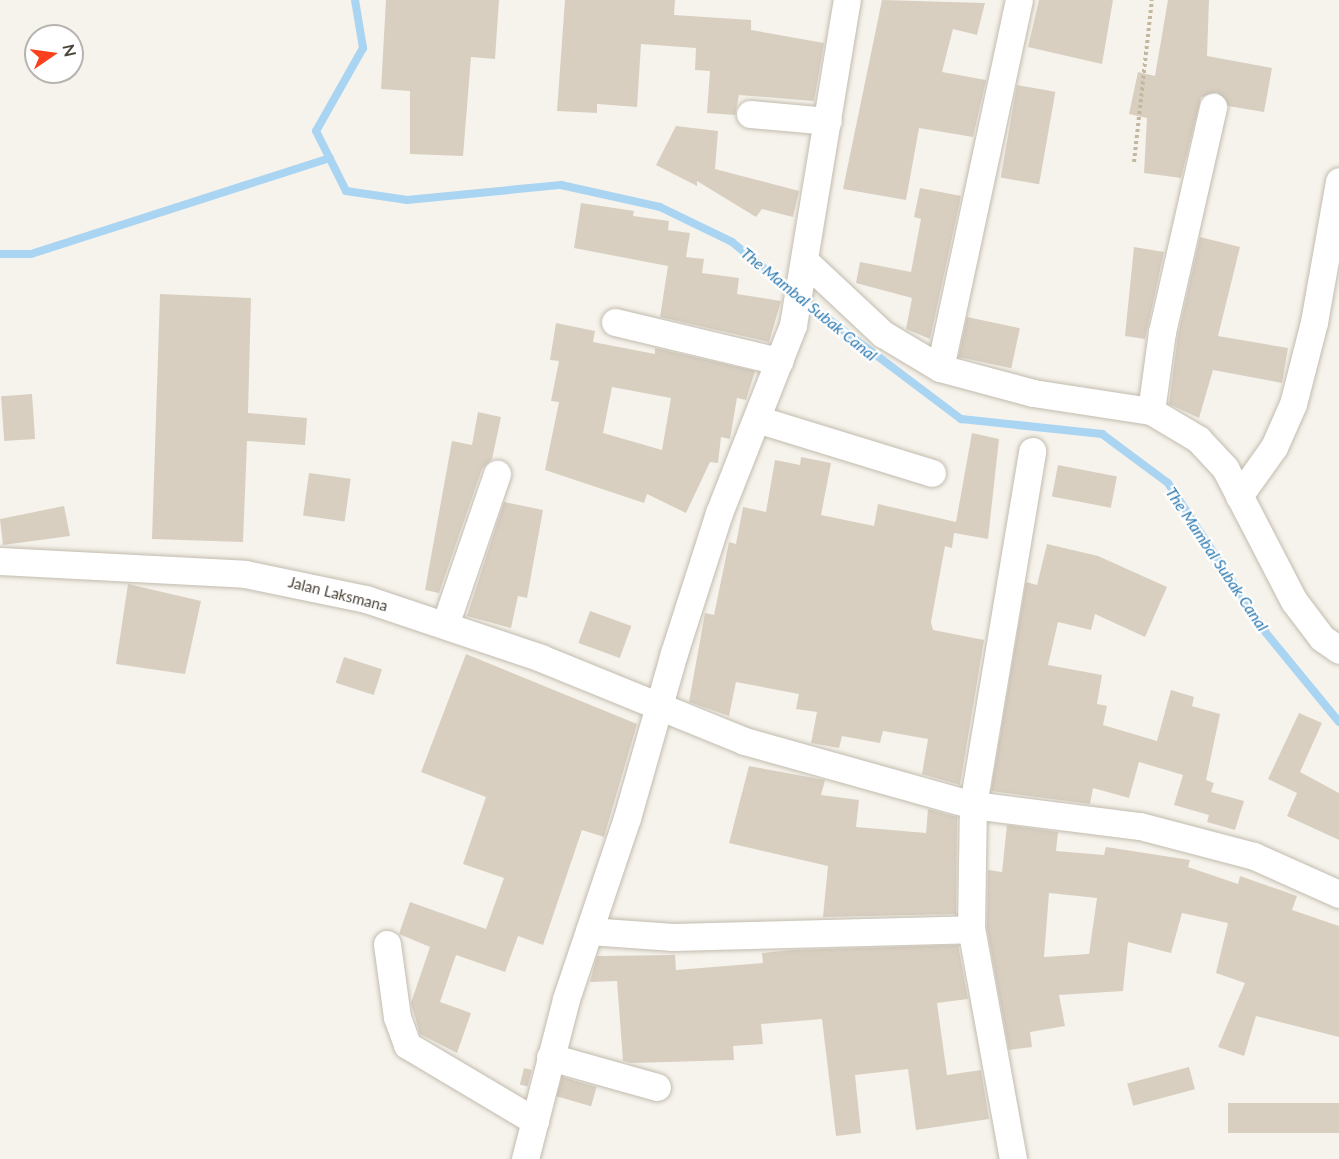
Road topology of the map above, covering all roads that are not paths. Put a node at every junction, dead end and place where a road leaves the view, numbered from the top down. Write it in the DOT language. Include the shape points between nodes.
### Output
graph roads {
  1 [pos="847,0"];
  2 [pos="1019,0"];
  3 [pos="1213,107"];
  4 [pos="750,114"];
  5 [pos="828,121"];
  6 [pos="1339,181"];
  7 [pos="806,269"];
  8 [pos="615,322"];
  9 [pos="778,361"];
  10 [pos="940,368"];
  11 [pos="1151,411"];
  12 [pos="757,419"];
  13 [pos="1032,451"];
  14 [pos="932,473"];
  15 [pos="497,474"];
  16 [pos="1239,496"];
  17 [pos="0,561"];
  18 [pos="445,625"];
  19 [pos="1339,650"];
  20 [pos="659,706"];
  21 [pos="973,805"];
  22 [pos="1339,894"];
  23 [pos="971,929"];
  24 [pos="589,931"];
  25 [pos="387,944"];
  26 [pos="550,1057"];
  27 [pos="657,1087"];
  28 [pos="535,1121"];
  29 [pos="525,1159"];
  30 [pos="1013,1159"];
  1 -- 5 [label="street"];
  2 -- 10 [label="street"];
  3 -- 11 [label="street" via="1162,332"];
  4 -- 5 [label="street"];
  5 -- 7 [label="street"];
  6 -- 16 [label="street" via="1314,322 1293,404 1274,447"];
  7 -- 9 [label="street" via="793,325"];
  7 -- 10 [label="street" via="883,334"];
  8 -- 9 [label="street"];
  9 -- 12 [label="street"];
  10 -- 11 [label="street" via="1033,393"];
  11 -- 16 [label="street" via="1198,439 1225,468"];
  12 -- 14 [label="street"];
  12 -- 20 [label="street" via="719,513"];
  13 -- 21 [label="street"];
  15 -- 18 [label="street"];
  16 -- 19 [label="street" via="1294,601 1322,638"];
  17 -- 18 [label="street, Jalan Laksmana" via="245,574 366,599"];
  18 -- 20 [label="street, Jalan Laksmana"];
  20 -- 21 [label="street, Jalan Laksmana" via="744,741"];
  20 -- 24 [label="street"];
  21 -- 22 [label="street, Jalan Laksmana" via="1140,826 1254,856"];
  21 -- 23 [label="street"];
  23 -- 24 [label="street" via="673,937"];
  23 -- 30 [label="street"];
  24 -- 26 [label="street"];
  25 -- 28 [label="street" via="396,1017 407,1045"];
  26 -- 27 [label="street"];
  26 -- 28 [label="street"];
  28 -- 29 [label="street"];
}
